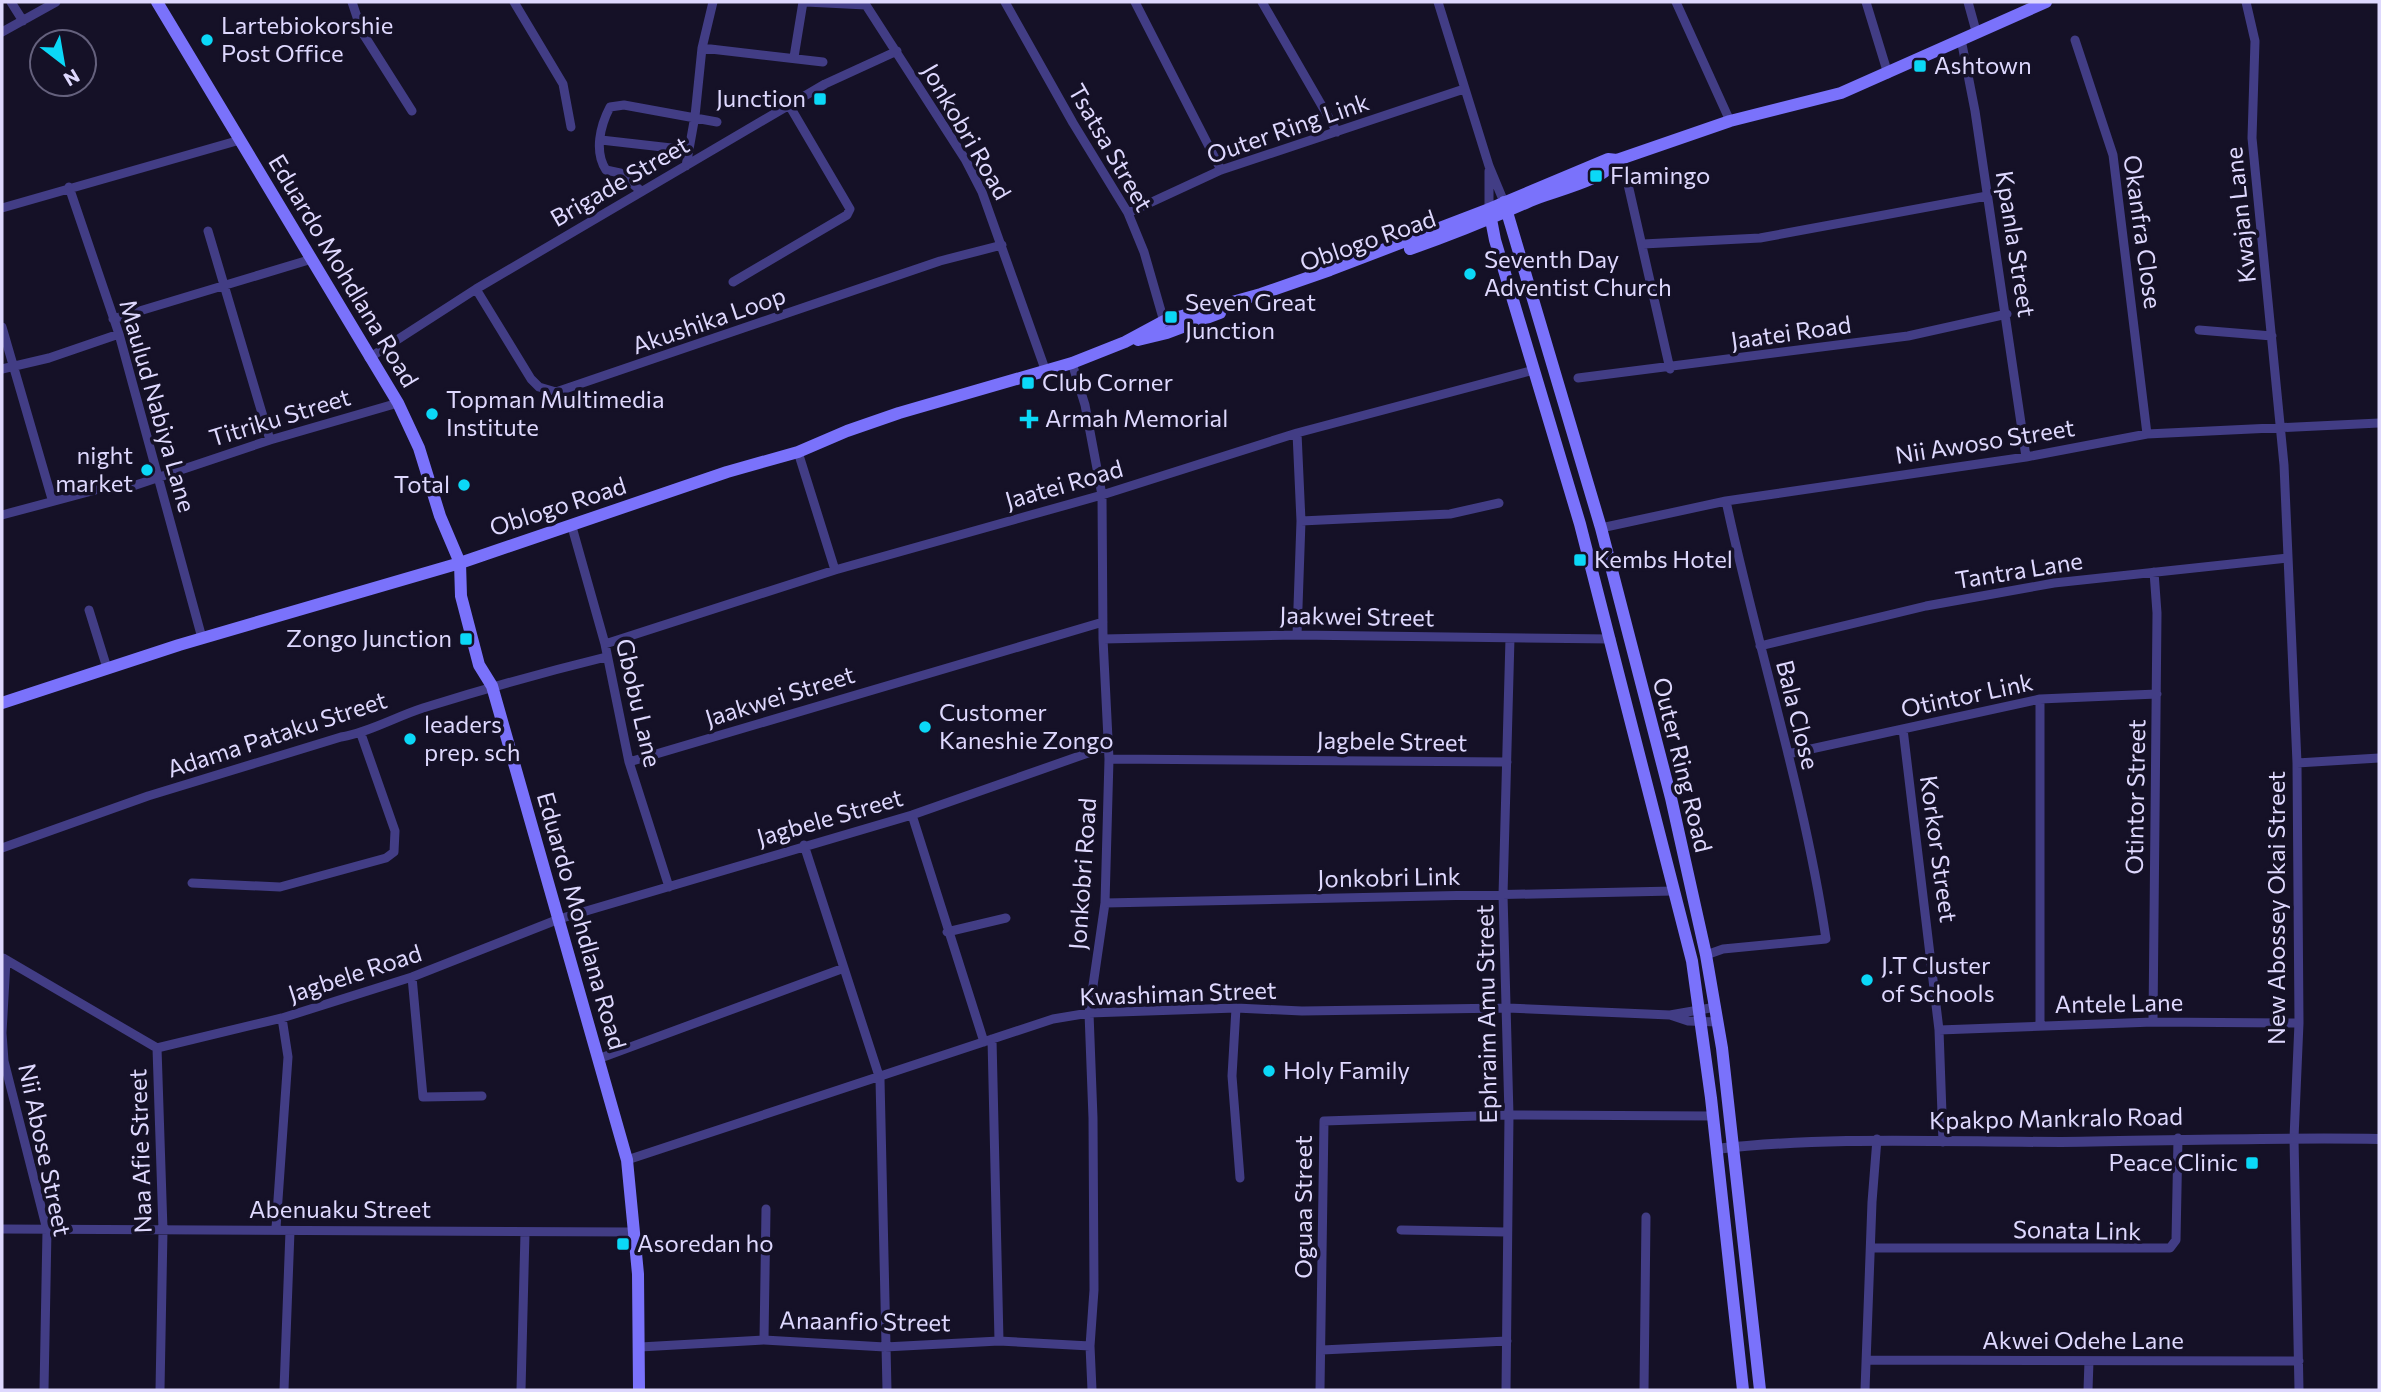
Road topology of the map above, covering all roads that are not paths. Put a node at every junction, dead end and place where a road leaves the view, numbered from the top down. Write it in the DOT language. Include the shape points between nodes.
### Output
graph roads {
  1 [pos="11,2"];
  2 [pos="56,2"];
  3 [pos="157,2"];
  4 [pos="352,2"];
  5 [pos="514,2"];
  6 [pos="713,2"];
  7 [pos="805,2"];
  8 [pos="1005,2"];
  9 [pos="1135,2"];
  10 [pos="1262,2"];
  11 [pos="1438,2"];
  12 [pos="1676,2"];
  13 [pos="1866,2"];
  14 [pos="1968,2"];
  15 [pos="2046,2"];
  16 [pos="2246,2"];
  17 [pos="864,3"];
  18 [pos="23,21"];
  19 [pos="2,32"];
  20 [pos="1976,32"];
  21 [pos="1961,39"];
  22 [pos="2076,40"];
  23 [pos="702,48"];
  24 [pos="897,51"];
  25 [pos="794,57"];
  26 [pos="823,62"];
  27 [pos="1888,74"];
  28 [pos="1464,89"];
  29 [pos="789,105"];
  30 [pos="411,111"];
  31 [pos="695,116"];
  32 [pos="717,121"];
  33 [pos="1730,121"];
  34 [pos="570,127"];
  35 [pos="1337,132"];
  36 [pos="240,140"];
  37 [pos="601,141"];
  38 [pos="689,150"];
  39 [pos="1619,159"];
  40 [pos="686,166"];
  41 [pos="1489,166"];
  42 [pos="1221,170"];
  43 [pos="69,187"];
  44 [pos="641,191"];
  45 [pos="1987,196"];
  46 [pos="1506,207"];
  47 [pos="2,208"];
  48 [pos="1128,213"];
  49 [pos="1490,214"];
  50 [pos="208,231"];
  51 [pos="1643,244"];
  52 [pos="1002,245"];
  53 [pos="312,259"];
  54 [pos="733,282"];
  55 [pos="224,288"];
  56 [pos="476,289"];
  57 [pos="2007,314"];
  58 [pos="113,319"];
  59 [pos="2,327"];
  60 [pos="1165,327"];
  61 [pos="2199,330"];
  62 [pos="119,334"];
  63 [pos="2272,336"];
  64 [pos="369,358"];
  65 [pos="1072,363"];
  66 [pos="14,366"];
  67 [pos="2,369"];
  68 [pos="1045,369"];
  69 [pos="1670,369"];
  70 [pos="1534,370"];
  71 [pos="1578,378"];
  72 [pos="398,403"];
  73 [pos="2379,423"];
  74 [pos="2281,426"];
  75 [pos="1297,433"];
  76 [pos="2147,434"];
  77 [pos="270,440"];
  78 [pos="798,452"];
  79 [pos="2026,457"];
  80 [pos="158,477"];
  81 [pos="1102,495"];
  82 [pos="52,499"];
  83 [pos="1726,501"];
  84 [pos="1499,503"];
  85 [pos="2,515"];
  86 [pos="1301,521"];
  87 [pos="572,527"];
  88 [pos="1601,528"];
  89 [pos="2288,558"];
  90 [pos="460,563"];
  91 [pos="835,570"];
  92 [pos="2154,572"];
  93 [pos="89,610"];
  94 [pos="1103,622"];
  95 [pos="1297,635"];
  96 [pos="202,638"];
  97 [pos="1510,638"];
  98 [pos="1103,639"];
  99 [pos="1611,639"];
  100 [pos="605,644"];
  101 [pos="1760,646"];
  102 [pos="606,656"];
  103 [pos="107,668"];
  104 [pos="492,686"];
  105 [pos="2157,694"];
  106 [pos="2040,699"];
  107 [pos="2,703"];
  108 [pos="1903,729"];
  109 [pos="361,734"];
  110 [pos="1108,746"];
  111 [pos="1788,754"];
  112 [pos="2379,758"];
  113 [pos="1109,759"];
  114 [pos="629,762"];
  115 [pos="1507,762"];
  116 [pos="2297,763"];
  117 [pos="912,815"];
  118 [pos="804,845"];
  119 [pos="2,848"];
  120 [pos="192,883"];
  121 [pos="668,887"];
  122 [pos="1674,891"];
  123 [pos="1503,895"];
  124 [pos="1105,903"];
  125 [pos="1006,918"];
  126 [pos="559,919"];
  127 [pos="947,932"];
  128 [pos="1706,955"];
  129 [pos="4,958"];
  130 [pos="844,968"];
  131 [pos="412,977"];
  132 [pos="1716,1007"];
  133 [pos="1236,1008"];
  134 [pos="1507,1008"];
  135 [pos="1698,1009"];
  136 [pos="1089,1013"];
  137 [pos="1670,1015"];
  138 [pos="282,1018"];
  139 [pos="1702,1022"];
  140 [pos="1718,1022"];
  141 [pos="2153,1022"];
  142 [pos="2299,1023"];
  143 [pos="2040,1025"];
  144 [pos="1940,1030"];
  145 [pos="2,1033"];
  146 [pos="988,1041"];
  147 [pos="157,1048"];
  148 [pos="598,1059"];
  149 [pos="880,1079"];
  150 [pos="482,1096"];
  151 [pos="1509,1115"];
  152 [pos="1713,1116"];
  153 [pos="2178,1138"];
  154 [pos="2294,1138"];
  155 [pos="1877,1139"];
  156 [pos="2379,1139"];
  157 [pos="1943,1142"];
  158 [pos="1734,1147"];
  159 [pos="1716,1149"];
  160 [pos="627,1160"];
  161 [pos="1240,1178"];
  162 [pos="766,1209"];
  163 [pos="1646,1217"];
  164 [pos="276,1228"];
  165 [pos="2,1229"];
  166 [pos="47,1230"];
  167 [pos="163,1230"];
  168 [pos="1401,1230"];
  169 [pos="290,1231"];
  170 [pos="633,1232"];
  171 [pos="1506,1232"];
  172 [pos="525,1233"];
  173 [pos="1871,1248"];
  174 [pos="764,1340"];
  175 [pos="1507,1340"];
  176 [pos="999,1341"];
  177 [pos="1090,1346"];
  178 [pos="885,1347"];
  179 [pos="640,1348"];
  180 [pos="1322,1350"];
  181 [pos="1867,1360"];
  182 [pos="2089,1361"];
  183 [pos="2298,1361"];
  184 [pos="44,1390"];
  185 [pos="160,1390"];
  186 [pos="284,1390"];
  187 [pos="521,1390"];
  188 [pos="639,1390"];
  189 [pos="887,1390"];
  190 [pos="1092,1390"];
  191 [pos="1320,1390"];
  192 [pos="1506,1390"];
  193 [pos="1644,1390"];
  194 [pos="1743,1390"];
  195 [pos="1760,1390"];
  196 [pos="1865,1390"];
  197 [pos="2088,1390"];
  198 [pos="2299,1390"];
  1 -- 18 [label="street"];
  2 -- 18 [label="street"];
  3 -- 36 [label="main road, Eduardo Mohdlana Road"];
  4 -- 30 [label="street" via="362,32"];
  5 -- 34 [label="street" via="563,83"];
  6 -- 23 [label="street"];
  7 -- 17 [label="street"];
  7 -- 25 [label="street"];
  8 -- 48 [label="street, Tsatsa Street"];
  9 -- 42 [label="street"];
  10 -- 35 [label="street"];
  11 -- 28 [label="street, Outer Ring Road"];
  12 -- 33 [label="street"];
  13 -- 27 [label="street"];
  14 -- 20 [label="street"];
  15 -- 20 [label="main road, Oblogo Road"];
  16 -- 63 [label="street, Kwajan Lane" via="2255,41 2252,138"];
  17 -- 24 [label="street, Jonkobri Road"];
  18 -- 19 [label="street"];
  20 -- 21 [label="main road, Oblogo Road"];
  21 -- 27 [label="main road, Oblogo Road"];
  21 -- 45 [label="street, Kpanla Street"];
  22 -- 76 [label="street, Okanfra Close" via="2113,155"];
  23 -- 25 [label="street"];
  23 -- 31 [label="street"];
  24 -- 29 [label="street, Brigade Street"];
  24 -- 52 [label="street, Jonkobri Road" via="965,159"];
  25 -- 26 [label="street"];
  27 -- 33 [label="main road, Oblogo Road" via="1841,93"];
  28 -- 35 [label="street, Outer Ring Link"];
  28 -- 41 [label="street, Outer Ring Road"];
  29 -- 40 [label="street, Brigade Street"];
  29 -- 54 [label="street" via="850,209 847,215"];
  31 -- 32 [label="street"];
  31 -- 37 [label="street" via="615,104 605,117"];
  31 -- 38 [label="street"];
  33 -- 39 [label="main road, Oblogo Road"];
  35 -- 42 [label="street, Outer Ring Link"];
  36 -- 43 [label="street"];
  36 -- 53 [label="main road, Eduardo Mohdlana Road"];
  37 -- 38 [label="street"];
  37 -- 44 [label="street" via="598,154 606,170 620,173"];
  38 -- 40 [label="street"];
  39 -- 46 [label="main road, Oblogo Road" via="1608,159"];
  39 -- 51 [label="street"];
  40 -- 44 [label="street, Brigade Street"];
  41 -- 46 [label="street, Outer Ring Road"];
  41 -- 49 [label="street, Outer Ring Road"];
  42 -- 48 [label="street, Outer Ring Link"];
  43 -- 47 [label="street"];
  43 -- 58 [label="street, Maulud Nabiya Lane"];
  44 -- 56 [label="street, Brigade Street"];
  45 -- 51 [label="street" via="1760,238"];
  45 -- 57 [label="street, Kpanla Street"];
  46 -- 49 [label="main road, Oblogo Road"];
  46 -- 88 [label="main road, Outer Ring Road"];
  48 -- 60 [label="street, Tsatsa Street"];
  49 -- 60 [label="main road, Oblogo Road"];
  49 -- 70 [label="main road, Outer Ring Road"];
  50 -- 55 [label="street"];
  51 -- 69 [label="street"];
  52 -- 56 [label="street, Akushika Loop" via="940,261 556,392 531,379"];
  52 -- 68 [label="street, Jonkobri Road"];
  53 -- 55 [label="street"];
  53 -- 64 [label="main road, Eduardo Mohdlana Road"];
  55 -- 58 [label="street"];
  55 -- 77 [label="street"];
  56 -- 64 [label="street, Brigade Street"];
  57 -- 69 [label="street, Jaatei Road" via="1908,336"];
  57 -- 79 [label="street, Kpanla Street"];
  58 -- 62 [label="street, Maulud Nabiya Lane"];
  59 -- 66 [label="street"];
  60 -- 65 [label="main road, Oblogo Road"];
  61 -- 63 [label="street"];
  62 -- 66 [label="street"];
  62 -- 80 [label="street, Maulud Nabiya Lane"];
  63 -- 74 [label="street, Kwajan Lane"];
  64 -- 72 [label="main road, Eduardo Mohdlana Road"];
  65 -- 68 [label="main road, Oblogo Road"];
  65 -- 81 [label="street, Jonkobri Road"];
  66 -- 67 [label="street"];
  66 -- 82 [label="street"];
  68 -- 78 [label="main road, Oblogo Road" via="873,422"];
  69 -- 71 [label="street, Jaatei Road"];
  70 -- 75 [label="street, Jaatei Road"];
  70 -- 99 [label="main road, Outer Ring Road"];
  72 -- 77 [label="street, Titriku Street"];
  72 -- 90 [label="main road, Eduardo Mohdlana Road"];
  73 -- 74 [label="street, Nii Awoso Street"];
  74 -- 76 [label="street, Nii Awoso Street"];
  74 -- 89 [label="street, New Abossey Okai Street"];
  75 -- 81 [label="street, Jaatei Road"];
  75 -- 86 [label="street"];
  76 -- 79 [label="street, Nii Awoso Street"];
  77 -- 80 [label="street, Titriku Street"];
  78 -- 87 [label="main road, Oblogo Road"];
  78 -- 91 [label="street"];
  79 -- 83 [label="street, Nii Awoso Street"];
  80 -- 82 [label="street, Titriku Street" via="120,489"];
  80 -- 96 [label="street, Maulud Nabiya Lane"];
  81 -- 91 [label="street, Jaatei Road"];
  81 -- 94 [label="street, Jonkobri Road"];
  82 -- 85 [label="street, Titriku Street"];
  83 -- 88 [label="street, Nii Awoso Street"];
  83 -- 101 [label="street, Bala Close"];
  84 -- 86 [label="street" via="1450,514"];
  86 -- 95 [label="street"];
  87 -- 90 [label="main road, Oblogo Road"];
  87 -- 100 [label="street, Gbobu Lane"];
  88 -- 128 [label="main road, Outer Ring Road" via="1671,798"];
  89 -- 92 [label="street, Tantra Lane"];
  89 -- 116 [label="street, New Abossey Okai Street"];
  90 -- 96 [label="main road, Oblogo Road"];
  90 -- 104 [label="main road, Eduardo Mohdlana Road" via="461,596 479,665"];
  91 -- 100 [label="street, Jaatei Road"];
  92 -- 101 [label="street, Tantra Lane" via="2054,583 1926,606"];
  92 -- 105 [label="street, Otintor Street"];
  93 -- 103 [label="street"];
  94 -- 98 [label="street, Jonkobri Road"];
  94 -- 114 [label="street, Jaakwei Street"];
  95 -- 97 [label="street, Jaakwei Street"];
  95 -- 98 [label="street, Jaakwei Street"];
  96 -- 103 [label="main road, Oblogo Road"];
  97 -- 99 [label="street, Jaakwei Street"];
  97 -- 115 [label="street, Ephraim Amu Street"];
  98 -- 110 [label="street, Jonkobri Road"];
  99 -- 122 [label="main road, Outer Ring Road"];
  100 -- 102 [label="street, Gbobu Lane"];
  101 -- 111 [label="street, Bala Close"];
  102 -- 104 [label="street, Adama Pataku Street"];
  102 -- 114 [label="street, Gbobu Lane"];
  103 -- 107 [label="main road, Oblogo Road"];
  104 -- 109 [label="street, Adama Pataku Street" via="410,712"];
  104 -- 126 [label="main road, Eduardo Mohdlana Road"];
  105 -- 106 [label="street, Otintor Link"];
  105 -- 141 [label="street, Otintor Street"];
  106 -- 108 [label="street, Otintor Link"];
  106 -- 143 [label="street"];
  108 -- 111 [label="street, Otintor Link"];
  108 -- 144 [label="street, Korkor Street"];
  109 -- 119 [label="street, Adama Pataku Street" via="148,796"];
  109 -- 120 [label="street" via="395,831 394,852 279,887"];
  110 -- 113 [label="street, Jonkobri Road"];
  110 -- 117 [label="street, Jagbele Street"];
  111 -- 128 [label="street, Bala Close" via="1826,939"];
  112 -- 116 [label="street"];
  113 -- 115 [label="street, Jagbele Street"];
  113 -- 124 [label="street, Jonkobri Road"];
  114 -- 121 [label="street, Gbobu Lane"];
  115 -- 123 [label="street, Ephraim Amu Street"];
  116 -- 142 [label="street, New Abossey Okai Street"];
  117 -- 118 [label="street, Jagbele Street"];
  117 -- 127 [label="street"];
  118 -- 121 [label="street, Jagbele Street"];
  118 -- 130 [label="street"];
  121 -- 126 [label="street, Jagbele Street"];
  122 -- 123 [label="street, Jonkobri Link"];
  122 -- 135 [label="main road, Outer Ring Road" via="1692,961"];
  123 -- 124 [label="street, Jonkobri Link"];
  123 -- 134 [label="street, Ephraim Amu Street"];
  124 -- 136 [label="street, Jonkobri Road"];
  125 -- 127 [label="street"];
  126 -- 131 [label="street, Jagbele Road"];
  126 -- 148 [label="main road, Eduardo Mohdlana Road"];
  127 -- 146 [label="street"];
  128 -- 132 [label="main road, Outer Ring Road"];
  129 -- 145 [label="street, Nii Abose Street"];
  129 -- 147 [label="street, Naa Afie Street"];
  130 -- 148 [label="street"];
  130 -- 149 [label="street"];
  131 -- 138 [label="street, Jagbele Road"];
  131 -- 150 [label="street" via="423,1097"];
  132 -- 135 [label="street, Kwashiman Street"];
  132 -- 140 [label="main road, Outer Ring Road"];
  133 -- 134 [label="street, Kwashiman Street"];
  133 -- 136 [label="street, Kwashiman Street"];
  133 -- 161 [label="street" via="1231,1076"];
  134 -- 137 [label="street, Kwashiman Street"];
  134 -- 151 [label="street, Ephraim Amu Street"];
  135 -- 137 [label="street, Kwashiman Street"];
  135 -- 139 [label="main road, Outer Ring Road"];
  136 -- 146 [label="street, Kwashiman Street" via="1053,1019"];
  136 -- 177 [label="street, Jonkobri Road" via="1094,1277"];
  137 -- 139 [label="street, Kwashiman Street"];
  138 -- 147 [label="street, Jagbele Road"];
  138 -- 164 [label="street" via="288,1057"];
  139 -- 140 [label="street, Kwashiman Street"];
  139 -- 152 [label="main road, Outer Ring Road"];
  140 -- 158 [label="main road, Outer Ring Road"];
  141 -- 142 [label="street, Antele Lane"];
  141 -- 143 [label="street, Antele Lane"];
  142 -- 154 [label="street, New Abossey Okai Street"];
  143 -- 144 [label="street, Antele Lane"];
  144 -- 157 [label="street, Korkor Street"];
  145 -- 166 [label="street, Nii Abose Street" via="4,1060"];
  146 -- 149 [label="street, Kwashiman Street"];
  146 -- 176 [label="street"];
  147 -- 167 [label="street, Naa Afie Street"];
  148 -- 160 [label="main road, Eduardo Mohdlana Road"];
  149 -- 160 [label="street, Kwashiman Street"];
  149 -- 178 [label="street"];
  151 -- 152 [label="street, Oguaa Street"];
  151 -- 171 [label="street, Ephraim Amu Street"];
  151 -- 180 [label="street, Oguaa Street" via="1324,1121"];
  152 -- 159 [label="main road, Outer Ring Road"];
  153 -- 154 [label="street, Kpakpo Mankralo Road"];
  153 -- 157 [label="street, Kpakpo Mankralo Road"];
  153 -- 173 [label="street, Sonata Link" via="2176,1240 2170,1248"];
  154 -- 156 [label="street, Kpakpo Mankralo Road"];
  154 -- 183 [label="street, New Abossey Okai Street"];
  155 -- 157 [label="street, Kpakpo Mankralo Road"];
  155 -- 158 [label="street, Kpakpo Mankralo Road"];
  155 -- 173 [label="street"];
  158 -- 159 [label="street, Kpakpo Mankralo Road"];
  158 -- 195 [label="main road, Outer Ring Road"];
  159 -- 194 [label="main road, Outer Ring Road"];
  160 -- 170 [label="main road, Eduardo Mohdlana Road"];
  162 -- 174 [label="street"];
  163 -- 193 [label="street"];
  164 -- 167 [label="street, Abenuaku Street"];
  164 -- 169 [label="street, Abenuaku Street"];
  165 -- 166 [label="street, Abenuaku Street"];
  166 -- 167 [label="street, Abenuaku Street"];
  166 -- 184 [label="street, Nii Abose Street"];
  167 -- 185 [label="street, Naa Afie Street"];
  168 -- 171 [label="street"];
  169 -- 172 [label="street, Abenuaku Street"];
  169 -- 186 [label="street"];
  170 -- 172 [label="street, Abenuaku Street"];
  170 -- 179 [label="main road, Eduardo Mohdlana Road"];
  171 -- 175 [label="street, Ephraim Amu Street"];
  172 -- 187 [label="street"];
  173 -- 181 [label="street"];
  174 -- 178 [label="street, Anaanfio Street"];
  174 -- 179 [label="street, Anaanfio Street"];
  175 -- 180 [label="street"];
  175 -- 192 [label="street, Ephraim Amu Street"];
  176 -- 177 [label="street, Anaanfio Street"];
  176 -- 178 [label="street, Anaanfio Street"];
  177 -- 190 [label="street, Jonkobri Road"];
  178 -- 189 [label="street"];
  179 -- 188 [label="main road, Eduardo Mohdlana Road"];
  180 -- 191 [label="street, Oguaa Street"];
  181 -- 182 [label="street, Akwei Odehe Lane"];
  181 -- 196 [label="street"];
  182 -- 183 [label="street, Akwei Odehe Lane"];
  182 -- 197 [label="street"];
  183 -- 198 [label="street, New Abossey Okai Street"];
}
